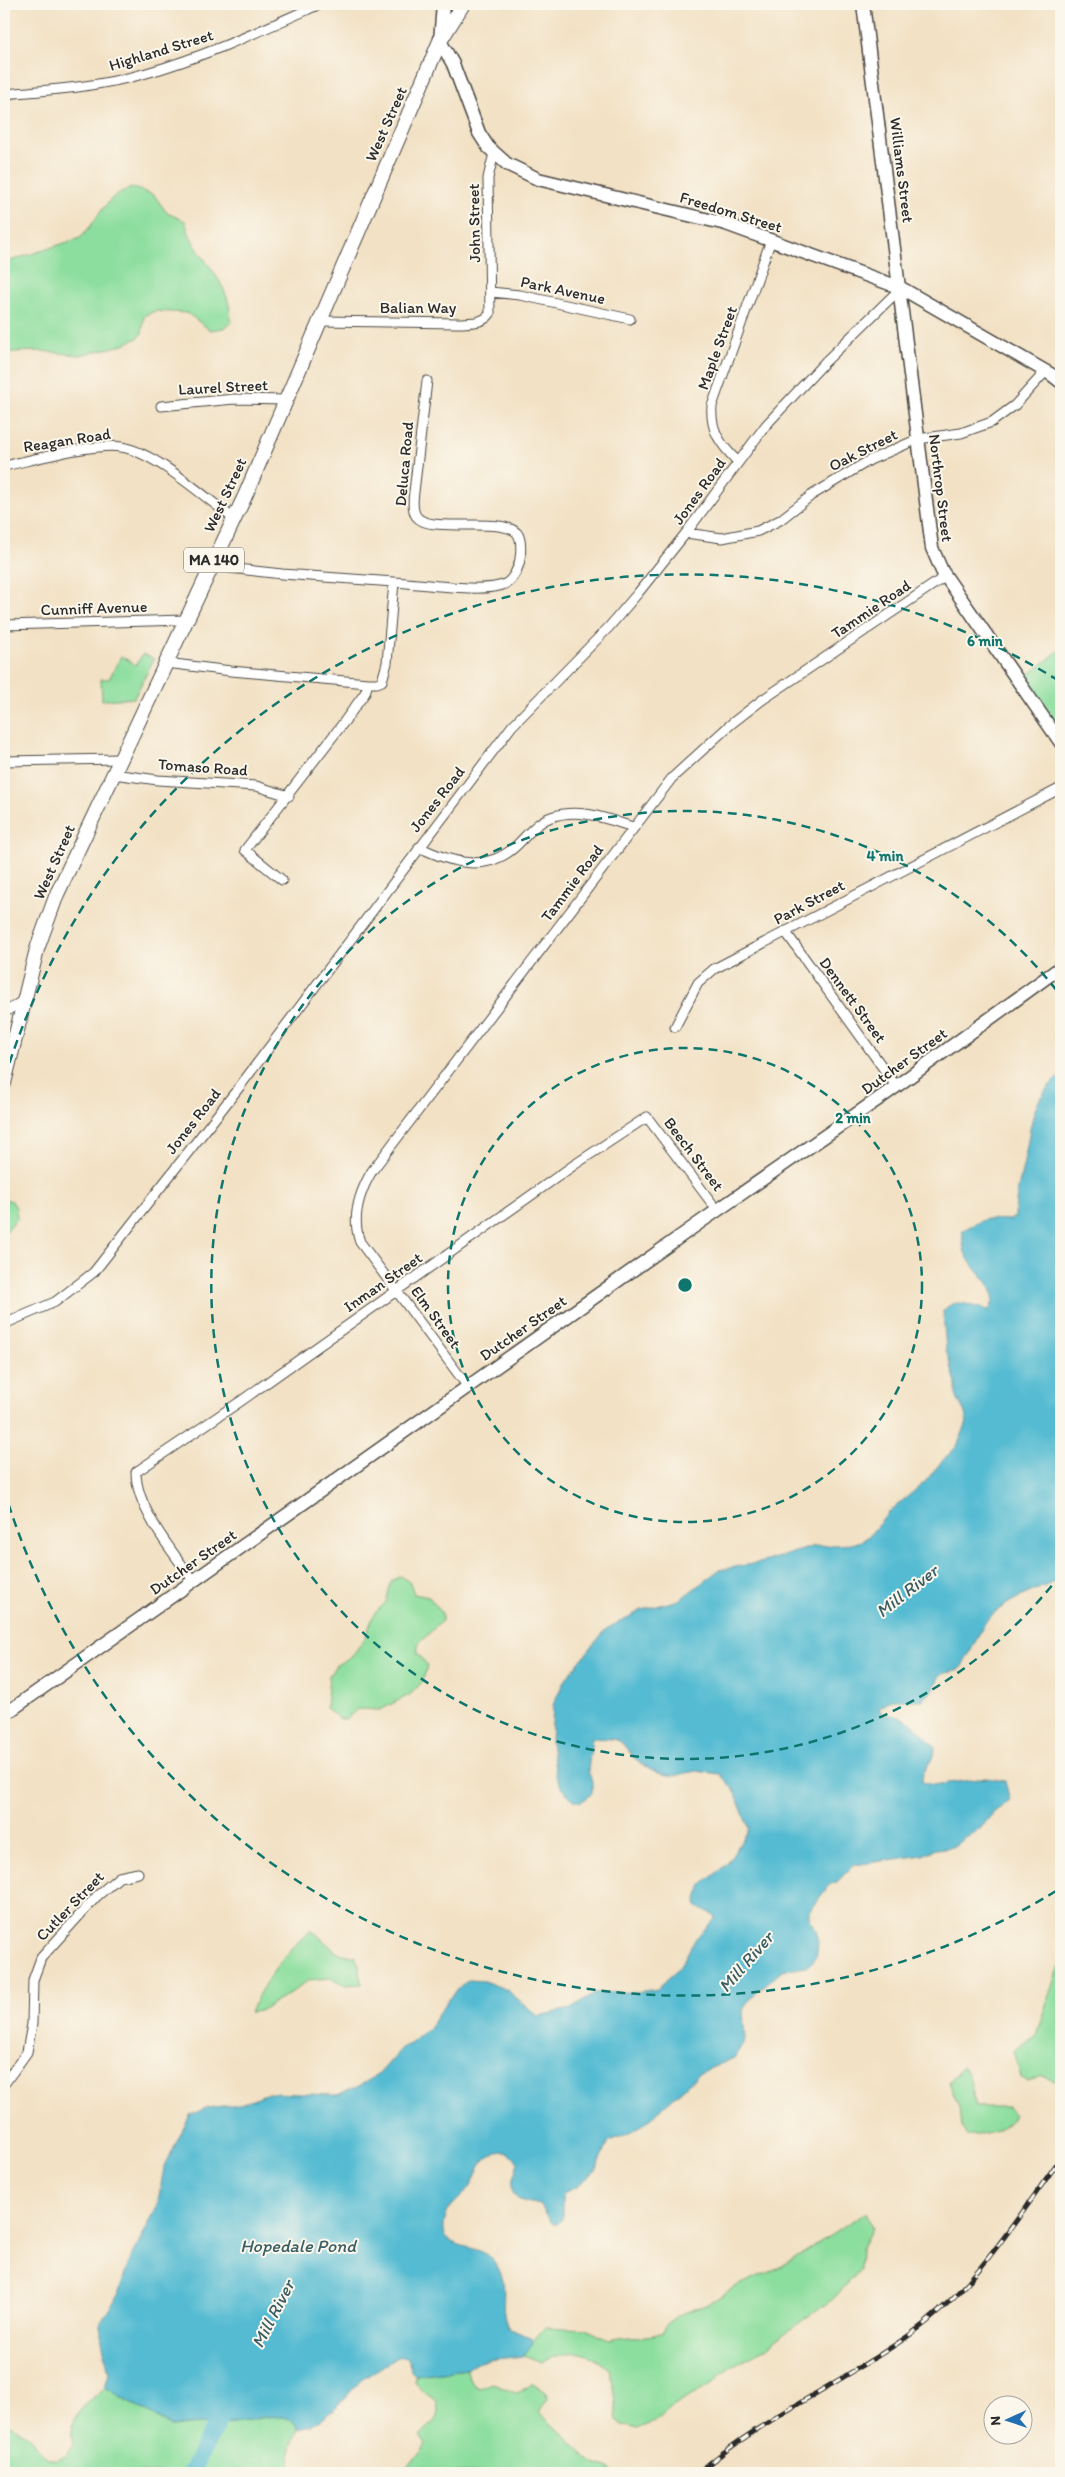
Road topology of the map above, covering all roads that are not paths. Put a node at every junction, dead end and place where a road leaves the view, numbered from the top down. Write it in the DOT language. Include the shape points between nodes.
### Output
graph roads {
  1 [pos="320,4"];
  2 [pos="443,4"];
  3 [pos="463,4"];
  4 [pos="864,4"];
  5 [pos="440,41"];
  6 [pos="4,94"];
  7 [pos="494,153"];
  8 [pos="771,240"];
  9 [pos="901,288"];
  10 [pos="490,292"];
  11 [pos="630,318"];
  12 [pos="321,321"];
  13 [pos="1046,371"];
  14 [pos="427,381"];
  15 [pos="1061,382"];
  16 [pos="287,400"];
  17 [pos="161,406"];
  18 [pos="918,439"];
  19 [pos="738,462"];
  20 [pos="4,466"];
  21 [pos="234,519"];
  22 [pos="686,533"];
  23 [pos="211,566"];
  24 [pos="946,576"];
  25 [pos="394,582"];
  26 [pos="186,620"];
  27 [pos="4,625"];
  28 [pos="166,663"];
  29 [pos="368,683"];
  30 [pos="1061,743"];
  31 [pos="120,759"];
  32 [pos="4,761"];
  33 [pos="113,774"];
  34 [pos="1061,788"];
  35 [pos="289,796"];
  36 [pos="634,827"];
  37 [pos="418,847"];
  38 [pos="282,880"];
  39 [pos="785,931"];
  40 [pos="1061,967"];
  41 [pos="22,1001"];
  42 [pos="4,1013"];
  43 [pos="675,1027"];
  44 [pos="8,1042"];
  45 [pos="4,1083"];
  46 [pos="896,1086"];
  47 [pos="648,1116"];
  48 [pos="718,1210"];
  49 [pos="397,1290"];
  50 [pos="4,1324"];
  51 [pos="468,1387"];
  52 [pos="194,1582"];
  53 [pos="4,1715"];
  54 [pos="138,1873"];
  55 [pos="4,2084"];
  1 -- 6 [label="street, Highland Street" via="224,46 142,75 104,83"];
  2 -- 5 [label="street, West Street"];
  3 -- 5 [label="main road, MA 140"];
  4 -- 9 [label="street, Williams Street"];
  5 -- 7 [label="street, Freedom Street" via="454,64 480,133"];
  5 -- 12 [label="main road, West Street / MA 140"];
  7 -- 8 [label="street, Freedom Street" via="507,164 538,179 706,219"];
  7 -- 10 [label="street, John Street" via="488,178"];
  8 -- 9 [label="street, Freedom Street"];
  8 -- 19 [label="street, Maple Street" via="712,406 714,430"];
  9 -- 13 [label="street, Freedom Street"];
  9 -- 18 [label="street, Northrop Street"];
  9 -- 19 [label="street, Jones Road" via="825,362 766,425"];
  10 -- 11 [label="street, Park Avenue" via="520,295"];
  10 -- 12 [label="street, Balian Way" via="490,314 478,322"];
  12 -- 16 [label="main road, West Street / MA 140"];
  13 -- 15 [label="street, Freedom Street"];
  13 -- 18 [label="street, Oak Street" via="1015,405 992,422 961,433"];
  14 -- 25 [label="street, Deluca Road" via="414,492 415,515 425,522 514,530 521,545 519,566 509,581 495,587"];
  16 -- 17 [label="street, Laurel Street" via="234,400"];
  16 -- 21 [label="main road, West Street / MA 140"];
  18 -- 22 [label="street, Oak Street" via="870,460 812,495 780,520 758,530 722,538"];
  18 -- 24 [label="street, Northrop Street" via="930,542"];
  19 -- 22 [label="street, Jones Road"];
  20 -- 21 [label="street, Reagan Road" via="88,449 121,447 140,453 162,466"];
  21 -- 23 [label="main road, West Street / MA 140"];
  22 -- 37 [label="street, Jones Road" via="610,627 512,726"];
  23 -- 25 [label="street, Deluca Road"];
  23 -- 26 [label="main road, West Street / MA 140"];
  24 -- 30 [label="street, Northrop Street"];
  24 -- 36 [label="street, Tammie Road" via="746,712 672,778"];
  25 -- 29 [label="street" via="387,662 382,681"];
  26 -- 27 [label="street, Cunniff Avenue"];
  26 -- 28 [label="main road, West Street / MA 140"];
  28 -- 29 [label="street" via="231,672"];
  28 -- 31 [label="main road, West Street / MA 140"];
  29 -- 35 [label="street" via="360,700"];
  31 -- 32 [label="street"];
  31 -- 33 [label="main road, West Street / MA 140"];
  33 -- 35 [label="street, Tomaso Road" via="256,786"];
  33 -- 41 [label="main road, West Street / MA 140" via="57,894 36,949"];
  34 -- 39 [label="street, Park Street"];
  35 -- 38 [label="street" via="245,850"];
  36 -- 37 [label="street" via="585,813 560,815 539,824 509,852 476,864 452,861"];
  36 -- 49 [label="street, Tammie Road" via="366,1181 357,1208 358,1237"];
  37 -- 50 [label="street, Jones Road" via="237,1090 94,1272 55,1302"];
  39 -- 43 [label="street, Park Street" via="708,973 694,989"];
  39 -- 46 [label="street, Dennett Street"];
  40 -- 46 [label="street, Dutcher Street"];
  41 -- 42 [label="street"];
  41 -- 44 [label="main road, West Street / MA 140"];
  44 -- 45 [label="main road, West Street / MA 140"];
  46 -- 48 [label="street, Dutcher Street"];
  47 -- 48 [label="street, Beech Street"];
  47 -- 49 [label="street, Inman Street"];
  48 -- 51 [label="street, Dutcher Street"];
  49 -- 51 [label="street, Elm Street"];
  49 -- 52 [label="street, Inman Street" via="136,1472 136,1486 153,1519"];
  51 -- 52 [label="street, Dutcher Street"];
  52 -- 53 [label="street, Dutcher Street"];
  54 -- 55 [label="street, Cutler Street" via="120,1877 96,1897 42,1958 33,1980 32,2024 27,2052"];
}
